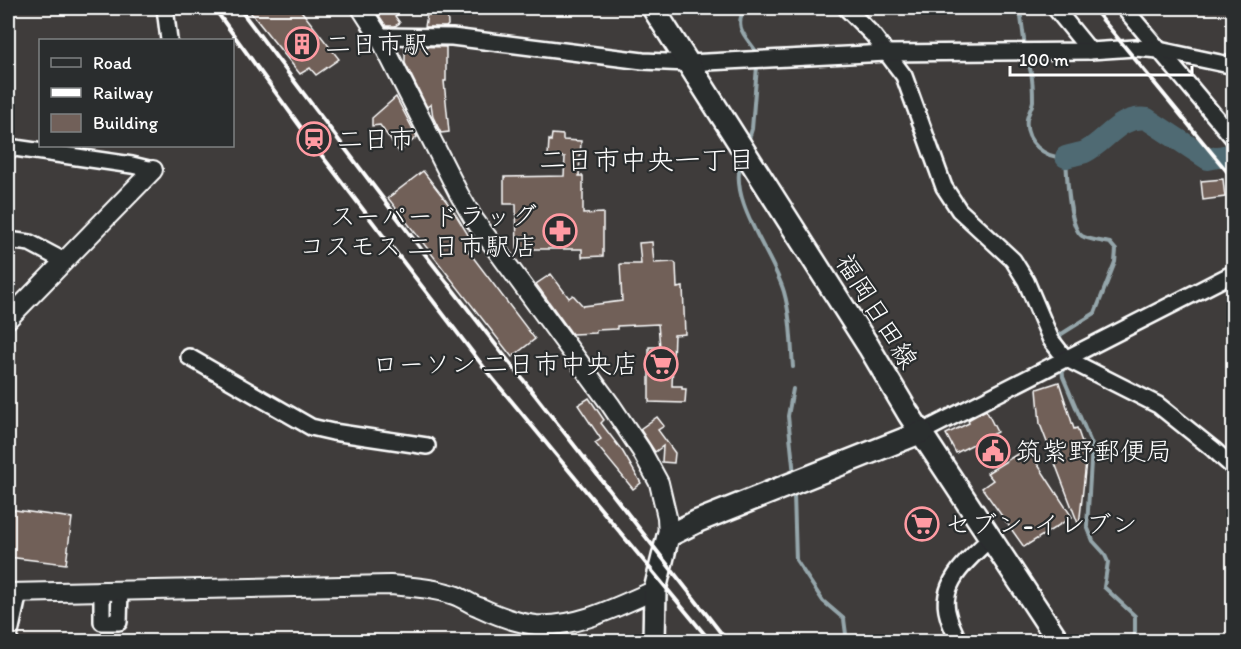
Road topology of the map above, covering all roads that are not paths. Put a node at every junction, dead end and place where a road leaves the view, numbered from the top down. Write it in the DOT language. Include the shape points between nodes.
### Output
graph roads {
  1 [pos="165,8"];
  2 [pos="362,8"];
  3 [pos="653,8"];
  4 [pos="846,8"];
  5 [pos="1055,8"];
  6 [pos="1124,8"];
  7 [pos="379,36"];
  8 [pos="169,39"];
  9 [pos="1159,50"];
  10 [pos="1090,51"];
  11 [pos="887,52"];
  12 [pos="688,63"];
  13 [pos="1233,66"];
  14 [pos="1233,139"];
  15 [pos="8,147"];
  16 [pos="153,171"];
  17 [pos="8,240"];
  18 [pos="64,261"];
  19 [pos="1233,273"];
  20 [pos="8,319"];
  21 [pos="189,357"];
  22 [pos="1065,358"];
  23 [pos="922,432"];
  24 [pos="427,446"];
  25 [pos="1233,468"];
  26 [pos="668,536"];
  27 [pos="992,537"];
  28 [pos="655,590"];
  29 [pos="13,592"];
  30 [pos="8,642"];
  31 [pos="654,642"];
  32 [pos="959,642"];
  33 [pos="1059,642"];
  1 -- 8 [label="street"];
  2 -- 7 [label="street"];
  3 -- 12 [label="main road, 福岡日田線"];
  4 -- 11 [label="street"];
  5 -- 10 [label="street"];
  6 -- 9 [label="street"];
  7 -- 12 [label="street" via="452,37 642,61"];
  7 -- 26 [label="street" via="473,218 653,469"];
  9 -- 10 [label="street"];
  9 -- 13 [label="street"];
  9 -- 14 [label="street"];
  10 -- 11 [label="street"];
  11 -- 12 [label="street"];
  11 -- 22 [label="street" via="904,76 944,187 959,210 1013,260 1051,340"];
  12 -- 23 [label="main road, 福岡日田線"];
  15 -- 16 [label="street"];
  16 -- 18 [label="street"];
  17 -- 18 [label="street" via="30,243"];
  18 -- 20 [label="street"];
  19 -- 22 [label="street"];
  21 -- 24 [label="street" via="311,427"];
  22 -- 23 [label="street"];
  22 -- 25 [label="street" via="1158,405"];
  23 -- 26 [label="main road"];
  23 -- 27 [label="main road, 福岡日田線"];
  26 -- 28 [label="main road"];
  27 -- 32 [label="street" via="958,570 951,585 947,613"];
  27 -- 33 [label="main road, 福岡日田線"];
  28 -- 29 [label="street" via="583,619 536,625 510,619 455,595 400,586"];
  28 -- 31 [label="main road"];
  29 -- 30 [label="street"];
}
